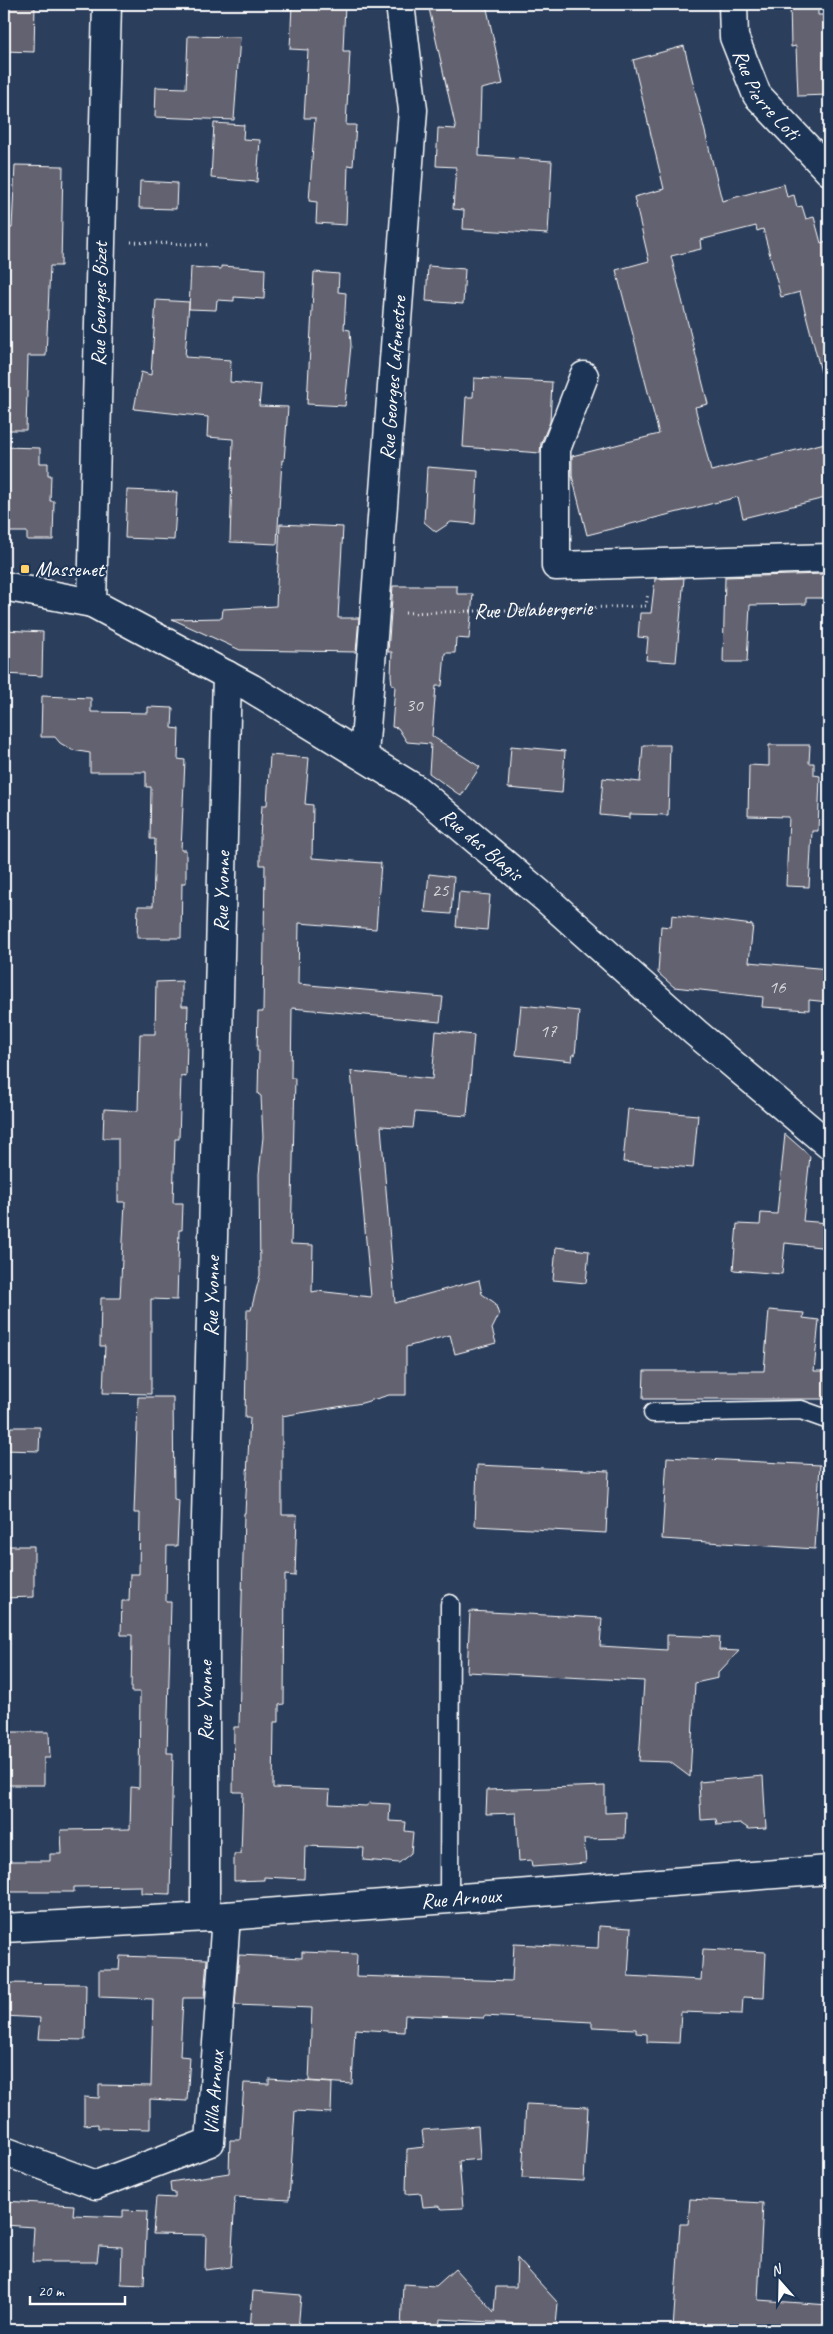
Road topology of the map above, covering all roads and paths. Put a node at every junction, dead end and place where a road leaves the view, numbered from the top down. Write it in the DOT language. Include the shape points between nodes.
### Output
graph roads {
  1 [pos="106,4"];
  2 [pos="400,4"];
  3 [pos="733,4"];
  4 [pos="829,171"];
  5 [pos="101,241"];
  6 [pos="211,245"];
  7 [pos="584,376"];
  8 [pos="829,558"];
  9 [pos="652,562"];
  10 [pos="4,586"];
  11 [pos="92,603"];
  12 [pos="375,614"];
  13 [pos="227,675"];
  14 [pos="364,755"];
  15 [pos="828,1142"];
  16 [pos="653,1413"];
  17 [pos="829,1420"];
  18 [pos="450,1604"];
  19 [pos="829,1870"];
  20 [pos="449,1899"];
  21 [pos="217,1916"];
  22 [pos="4,1928"];
  23 [pos="4,2151"];
  1 -- 5 [label="street, Rue Georges Bizet"];
  2 -- 12 [label="street, Rue Georges Lafenestre" via="413,110"];
  3 -- 4 [label="street, Rue Pierre Loti" via="734,37 757,95"];
  5 -- 6 [label="path"];
  5 -- 11 [label="street, Rue Georges Bizet"];
  7 -- 9 [label="street, Rue Delabergerie" via="556,449 556,566"];
  8 -- 9 [label="street, Rue Delabergerie"];
  9 -- 12 [label="path, Rue Delabergerie" via="646,606"];
  10 -- 11 [label="street, Rue des Blagis"];
  11 -- 13 [label="street, Rue des Blagis"];
  12 -- 14 [label="street, Rue Georges Lafenestre"];
  13 -- 14 [label="street, Rue des Blagis"];
  13 -- 21 [label="street, Rue Yvonne" via="205,1558 205,1901"];
  14 -- 15 [label="street, Rue des Blagis" via="416,789 545,898 696,1033"];
  16 -- 17 [label="lane" via="801,1410"];
  18 -- 20 [label="lane"];
  19 -- 20 [label="street, Rue Arnoux"];
  20 -- 21 [label="street, Rue Arnoux"];
  21 -- 22 [label="street, Rue Arnoux"];
  21 -- 23 [label="street, Villa Arnoux" via="210,2142 96,2185"];
}
